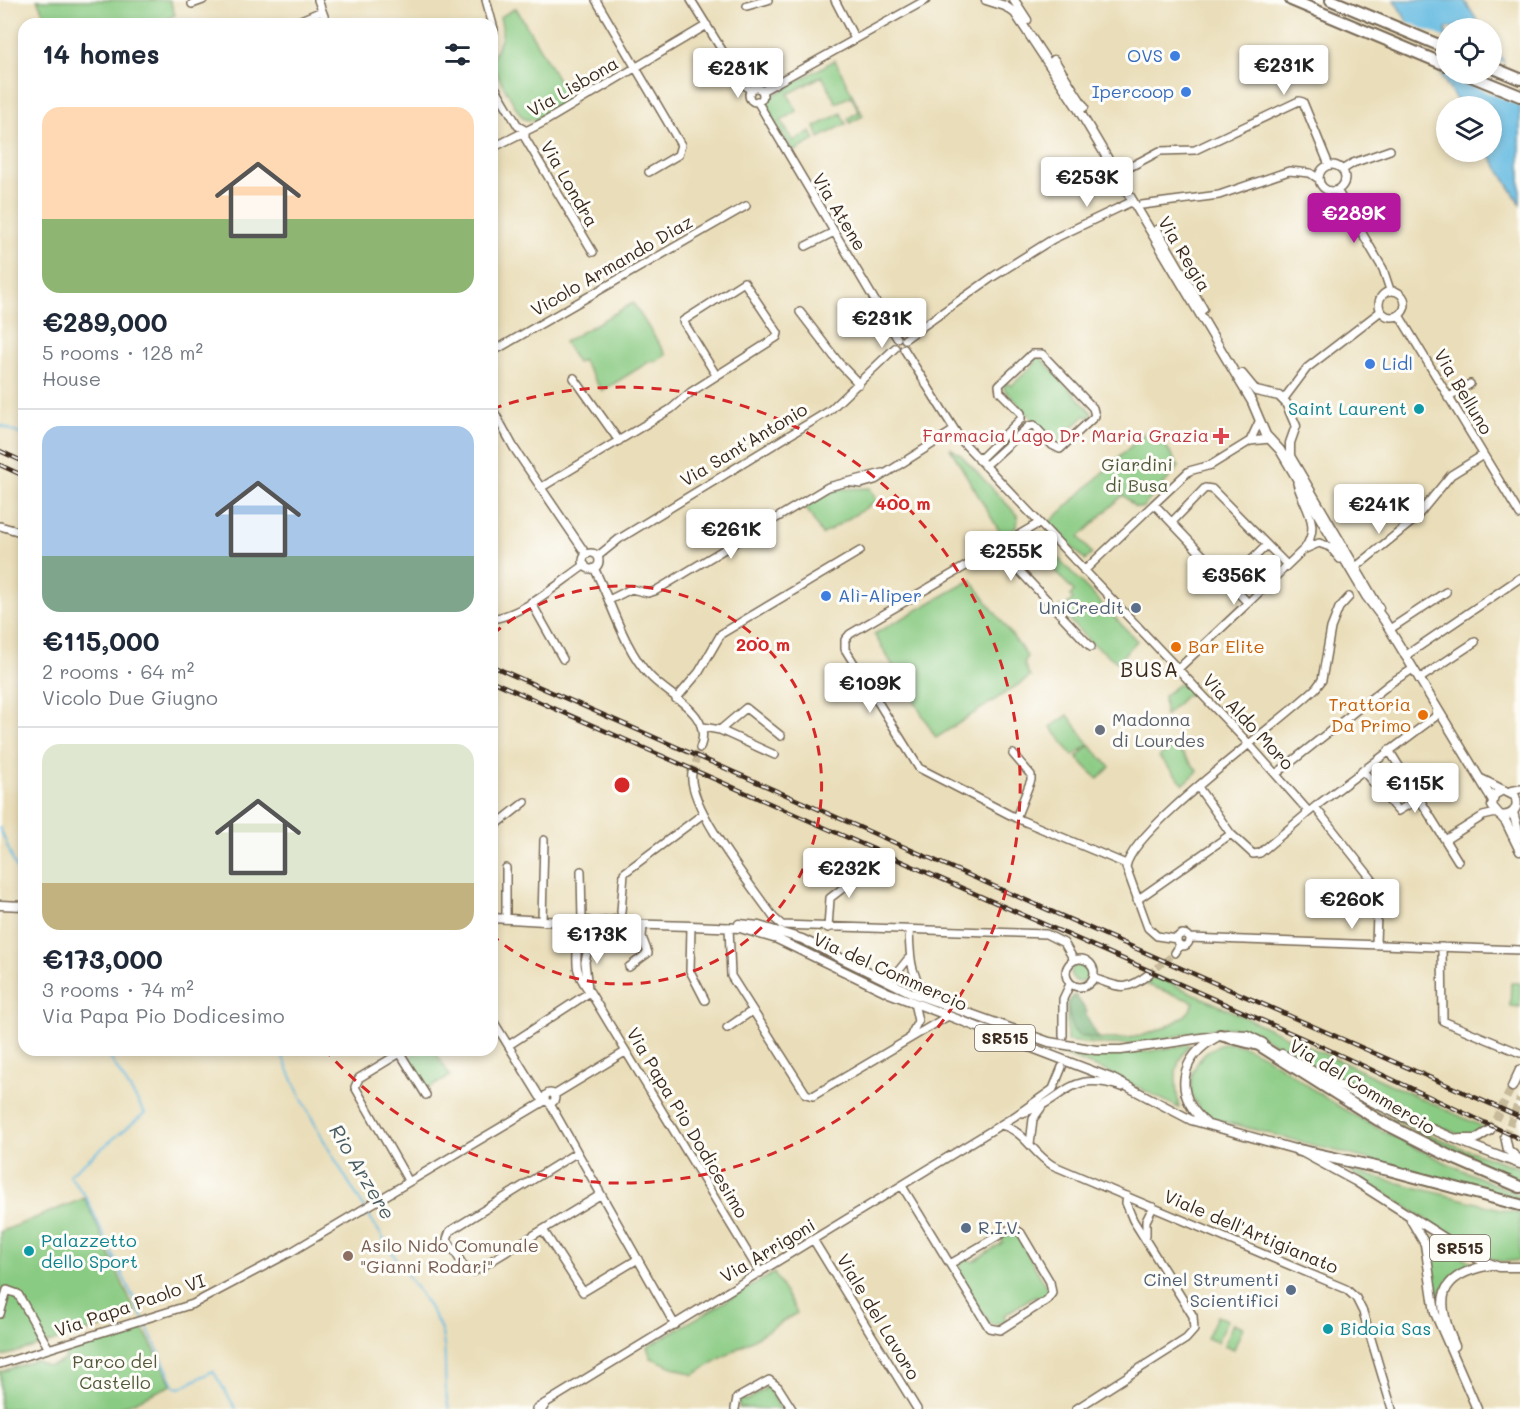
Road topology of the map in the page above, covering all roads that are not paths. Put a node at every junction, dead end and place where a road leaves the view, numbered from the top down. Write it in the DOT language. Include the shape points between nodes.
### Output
graph roads {
  1 [pos="203,0"];
  2 [pos="318,0"];
  3 [pos="486,0"];
  4 [pos="596,0"];
  5 [pos="691,0"];
  6 [pos="768,0"];
  7 [pos="835,0"];
  8 [pos="926,0"];
  9 [pos="986,0"];
  10 [pos="1014,0"];
  11 [pos="1291,0"];
  12 [pos="1331,0"];
  13 [pos="1004,2"];
  14 [pos="192,3"];
  15 [pos="747,6"];
  16 [pos="322,11"];
  17 [pos="305,18"];
  18 [pos="325,18"];
  19 [pos="491,18"];
  20 [pos="707,25"];
  21 [pos="855,39"];
  22 [pos="1436,44"];
  23 [pos="1436,61"];
  24 [pos="636,68"];
  25 [pos="1502,72"];
  26 [pos="1520,79"];
  27 [pos="1491,84"];
  28 [pos="751,91"];
  29 [pos="762,91"];
  30 [pos="498,92"];
  31 [pos="1520,96"];
  32 [pos="757,101"];
  33 [pos="525,130"];
  34 [pos="498,145"];
  35 [pos="1390,150"];
  36 [pos="1329,165"];
  37 [pos="1342,170"];
  38 [pos="649,172"];
  39 [pos="1125,177"];
  40 [pos="1318,179"];
  41 [pos="1337,190"];
  42 [pos="1137,203"];
  43 [pos="746,206"];
  44 [pos="834,232"];
  45 [pos="806,246"];
  46 [pos="593,252"];
  47 [pos="1390,290"];
  48 [pos="1381,311"];
  49 [pos="800,312"];
  50 [pos="1399,315"];
  51 [pos="901,338"];
  52 [pos="895,348"];
  53 [pos="498,349"];
  54 [pos="904,349"];
  55 [pos="716,375"];
  56 [pos="574,378"];
  57 [pos="859,384"];
  58 [pos="1470,384"];
  59 [pos="1266,394"];
  60 [pos="1448,398"];
  61 [pos="1283,400"];
  62 [pos="1254,408"];
  63 [pos="498,420"];
  64 [pos="1259,423"];
  65 [pos="953,431"];
  66 [pos="1292,437"];
  67 [pos="1272,440"];
  68 [pos="619,441"];
  69 [pos="1250,441"];
  70 [pos="1483,455"];
  71 [pos="982,463"];
  72 [pos="1296,477"];
  73 [pos="542,488"];
  74 [pos="1154,504"];
  75 [pos="1520,515"];
  76 [pos="1172,522"];
  77 [pos="1039,523"];
  78 [pos="0,526"];
  79 [pos="18,531"];
  80 [pos="1267,545"];
  81 [pos="999,549"];
  82 [pos="1304,549"];
  83 [pos="860,551"];
  84 [pos="586,554"];
  85 [pos="598,556"];
  86 [pos="1287,565"];
  87 [pos="585,566"];
  88 [pos="1356,567"];
  89 [pos="594,568"];
  90 [pos="1084,571"];
  91 [pos="1236,575"];
  92 [pos="1520,578"];
  93 [pos="1446,592"];
  94 [pos="1366,596"];
  95 [pos="1349,597"];
  96 [pos="609,600"];
  97 [pos="531,602"];
  98 [pos="1248,603"];
  99 [pos="498,616"];
  100 [pos="1384,620"];
  101 [pos="1389,629"];
  102 [pos="1475,642"];
  103 [pos="1091,647"];
  104 [pos="1405,656"];
  105 [pos="563,659"];
  106 [pos="1178,669"];
  107 [pos="1413,669"];
  108 [pos="1419,679"];
  109 [pos="676,699"];
  110 [pos="1437,710"];
  111 [pos="703,728"];
  112 [pos="720,730"];
  113 [pos="781,736"];
  114 [pos="1248,743"];
  115 [pos="700,748"];
  116 [pos="1389,750"];
  117 [pos="1013,754"];
  118 [pos="775,755"];
  119 [pos="1362,770"];
  120 [pos="692,773"];
  121 [pos="1276,774"];
  122 [pos="1480,779"];
  123 [pos="1198,787"];
  124 [pos="1520,789"];
  125 [pos="1507,791"];
  126 [pos="1420,798"];
  127 [pos="1492,799"];
  128 [pos="1519,801"];
  129 [pos="525,802"];
  130 [pos="1316,807"];
  131 [pos="1309,812"];
  132 [pos="1513,812"];
  133 [pos="703,814"];
  134 [pos="1498,814"];
  135 [pos="1016,818"];
  136 [pos="498,823"];
  137 [pos="1231,834"];
  138 [pos="1520,838"];
  139 [pos="544,840"];
  140 [pos="1445,840"];
  141 [pos="1520,851"];
  142 [pos="1458,861"];
  143 [pos="1126,864"];
  144 [pos="506,868"];
  145 [pos="868,869"];
  146 [pos="581,871"];
  147 [pos="1137,900"];
  148 [pos="0,905"];
  149 [pos="18,906"];
  150 [pos="619,916"];
  151 [pos="498,918"];
  152 [pos="506,918"];
  153 [pos="542,920"];
  154 [pos="580,922"];
  155 [pos="560,923"];
  156 [pos="593,923"];
  157 [pos="643,925"];
  158 [pos="691,926"];
  159 [pos="729,927"];
  160 [pos="828,928"];
  161 [pos="757,929"];
  162 [pos="909,930"];
  163 [pos="577,937"];
  164 [pos="593,938"];
  165 [pos="1179,942"];
  166 [pos="1376,943"];
  167 [pos="1442,947"];
  168 [pos="1519,949"];
  169 [pos="1175,953"];
  170 [pos="909,956"];
  171 [pos="1074,960"];
  172 [pos="629,967"];
  173 [pos="1149,974"];
  174 [pos="877,975"];
  175 [pos="1093,978"];
  176 [pos="1070,984"];
  177 [pos="589,990"];
  178 [pos="705,1000"];
  179 [pos="931,1000"];
  180 [pos="914,1004"];
  181 [pos="752,1011"];
  182 [pos="948,1016"];
  183 [pos="498,1028"];
  184 [pos="727,1028"];
  185 [pos="1220,1035"];
  186 [pos="1064,1036"];
  187 [pos="910,1038"];
  188 [pos="509,1044"];
  189 [pos="625,1052"];
  190 [pos="1520,1053"];
  191 [pos="394,1056"];
  192 [pos="405,1056"];
  193 [pos="1062,1067"];
  194 [pos="1520,1070"];
  195 [pos="1512,1087"];
  196 [pos="1142,1094"];
  197 [pos="426,1095"];
  198 [pos="547,1101"];
  199 [pos="1047,1102"];
  200 [pos="1015,1116"];
  201 [pos="1001,1125"];
  202 [pos="1211,1127"];
  203 [pos="1490,1130"];
  204 [pos="1505,1136"];
  205 [pos="1451,1137"];
  206 [pos="1030,1144"];
  207 [pos="1298,1150"];
  208 [pos="576,1153"];
  209 [pos="1520,1162"];
  210 [pos="409,1182"];
  211 [pos="902,1186"];
  212 [pos="1520,1187"];
  213 [pos="600,1195"];
  214 [pos="1127,1196"];
  215 [pos="1520,1205"];
  216 [pos="1153,1207"];
  217 [pos="1405,1213"];
  218 [pos="543,1230"];
  219 [pos="1146,1236"];
  220 [pos="814,1241"];
  221 [pos="638,1259"];
  222 [pos="950,1264"];
  223 [pos="1492,1265"];
  224 [pos="1520,1267"];
  225 [pos="760,1273"];
  226 [pos="0,1314"];
  227 [pos="675,1324"];
  228 [pos="49,1349"];
  229 [pos="0,1364"];
  230 [pos="544,1406"];
  231 [pos="536,1409"];
  232 [pos="735,1409"];
  233 [pos="792,1409"];
  234 [pos="917,1409"];
  235 [pos="1076,1409"];
  236 [pos="1392,1409"];
  237 [pos="1477,1409"];
  238 [pos="1484,1409"];
  1 -- 14 [label="street"];
  2 -- 16 [label="street"];
  3 -- 19 [label="street"];
  4 -- 24 [label="street, Via Lisbona"];
  5 -- 20 [label="street, Via Atene"];
  6 -- 15 [label="street"];
  7 -- 21 [label="street"];
  8 -- 21 [label="street"];
  9 -- 13 [label="main road, Via Regia"];
  10 -- 39 [label="main road, Via Regia" via="1074,90"];
  11 -- 23 [label="highway"];
  12 -- 22 [label="highway"];
  13 -- 42 [label="main road, Via Regia" via="1020,19"];
  16 -- 17 [label="street"];
  16 -- 18 [label="street"];
  20 -- 24 [label="street, Via Lisbona"];
  20 -- 28 [label="street, Via Atene"];
  21 -- 29 [label="street"];
  24 -- 33 [label="street, Via Lisbona"];
  24 -- 38 [label="street, Via Lisbona" via="681,146 678,155"];
  25 -- 26 [label="highway"];
  27 -- 31 [label="highway"];
  28 -- 29 [label="street"];
  28 -- 32 [label="street, Via Atene" via="751,98"];
  29 -- 32 [label="street" via="762,98"];
  30 -- 33 [label="street, Via Londra" via="518,126"];
  32 -- 44 [label="street, Via Atene"];
  33 -- 34 [label="street, Via Londra"];
  33 -- 46 [label="street, Via Londra" via="525,138"];
  35 -- 37 [label="street"];
  36 -- 37 [label="street"];
  36 -- 39 [label="street" via="1301,102 1195,150 1160,151 1128,168"];
  36 -- 40 [label="street" via="1322,169"];
  37 -- 41 [label="street" via="1344,181"];
  39 -- 42 [label="main road, Via Regia"];
  40 -- 41 [label="street" via="1324,189"];
  40 -- 42 [label="street" via="1310,173 1289,171 1219,195"];
  41 -- 47 [label="street" via="1383,269"];
  42 -- 51 [label="street" via="1079,225 1044,244"];
  42 -- 59 [label="main road, Via Regia" via="1247,382"];
  42 -- 62 [label="main road, Via Regia"];
  43 -- 53 [label="street, Vicolo Armando Diaz"];
  44 -- 45 [label="street"];
  44 -- 51 [label="street, Via Atene"];
  47 -- 48 [label="street" via="1380,298"];
  47 -- 50 [label="street" via="1407,294"];
  48 -- 50 [label="street" via="1389,317"];
  48 -- 61 [label="street" via="1307,368"];
  49 -- 57 [label="street"];
  50 -- 60 [label="street, Via Belluno"];
  51 -- 52 [label="street"];
  51 -- 54 [label="street" via="907,345"];
  52 -- 54 [label="street"];
  52 -- 57 [label="street, Via Sant'Antonio"];
  54 -- 65 [label="street, Via Aldo Moro"];
  55 -- 55 [label="street" via="778,336 744,282 683,321"];
  55 -- 68 [label="street"];
  56 -- 68 [label="street"];
  57 -- 85 [label="street, Via Sant'Antonio" via="819,417 619,539"];
  58 -- 60 [label="street"];
  59 -- 61 [label="main road, Via Regia"];
  59 -- 62 [label="main road"];
  60 -- 70 [label="street, Via Belluno"];
  61 -- 66 [label="main road, Via Regia" via="1296,422"];
  62 -- 64 [label="main road, Via Regia"];
  63 -- 73 [label="street"];
  64 -- 67 [label="main road, Via Regia"];
  64 -- 69 [label="street"];
  65 -- 71 [label="street, Via Aldo Moro"];
  65 -- 96 [label="street" via="869,483 843,482 828,487 655,591 631,589"];
  66 -- 67 [label="main road"];
  66 -- 88 [label="main road, Via Regia" via="1290,456"];
  67 -- 69 [label="street"];
  67 -- 72 [label="main road, Via Regia"];
  68 -- 73 [label="street"];
  69 -- 74 [label="street" via="1211,465 1187,472"];
  70 -- 75 [label="street, Via Belluno"];
  70 -- 88 [label="street" via="1451,474 1414,520"];
  71 -- 71 [label="street" via="1029,426 1034,426 1059,449 1095,416 1094,408 1042,354 1032,354 999,385 1000,392 1021,413 1022,419"];
  71 -- 77 [label="street, Via Aldo Moro"];
  72 -- 82 [label="street" via="1312,519 1311,539"];
  72 -- 94 [label="main road, Via Regia"];
  73 -- 84 [label="street"];
  74 -- 76 [label="street"];
  74 -- 90 [label="street"];
  76 -- 80 [label="street" via="1209,488"];
  76 -- 98 [label="street"];
  77 -- 81 [label="street"];
  77 -- 90 [label="street, Via Aldo Moro"];
  78 -- 79 [label="street"];
  80 -- 86 [label="street"];
  80 -- 91 [label="street"];
  81 -- 103 [label="street"];
  81 -- 135 [label="street" via="850,634 844,649 915,764 928,775"];
  82 -- 86 [label="street"];
  82 -- 94 [label="street" via="1319,543 1330,547"];
  83 -- 109 [label="street" via="721,634 699,672"];
  84 -- 85 [label="street"];
  84 -- 87 [label="street"];
  85 -- 89 [label="street" via="599,563"];
  86 -- 98 [label="street"];
  87 -- 89 [label="street"];
  87 -- 97 [label="street"];
  88 -- 100 [label="main road, Via Regia"];
  89 -- 96 [label="street"];
  90 -- 106 [label="street, Via Aldo Moro"];
  92 -- 104 [label="street"];
  93 -- 101 [label="street"];
  94 -- 100 [label="main road, Via Regia"];
  95 -- 114 [label="street" via="1335,617 1319,685"];
  96 -- 109 [label="street" via="640,664"];
  97 -- 99 [label="street"];
  97 -- 105 [label="street"];
  98 -- 106 [label="street"];
  100 -- 101 [label="main road, Via Regia"];
  101 -- 104 [label="main road, Via Regia"];
  102 -- 108 [label="street"];
  104 -- 107 [label="main road, Via Regia"];
  106 -- 114 [label="street, Via Aldo Moro"];
  107 -- 108 [label="main road, Via Regia"];
  107 -- 121 [label="street"];
  108 -- 110 [label="main road, Via Regia"];
  109 -- 111 [label="street" via="697,716"];
  110 -- 116 [label="street" via="1435,717"];
  110 -- 122 [label="main road, Via Regia"];
  111 -- 112 [label="street"];
  111 -- 115 [label="street"];
  112 -- 113 [label="street" via="746,708"];
  112 -- 118 [label="street"];
  114 -- 121 [label="street, Via Aldo Moro"];
  114 -- 123 [label="street"];
  116 -- 119 [label="street"];
  116 -- 126 [label="street"];
  117 -- 135 [label="street" via="1031,775"];
  119 -- 126 [label="street" via="1398,811"];
  119 -- 130 [label="street"];
  120 -- 133 [label="street" via="693,792"];
  121 -- 131 [label="street, Via Aldo Moro"];
  122 -- 125 [label="main road"];
  122 -- 127 [label="main road, Via Regia"];
  123 -- 137 [label="street"];
  123 -- 143 [label="street" via="1143,839"];
  124 -- 125 [label="street"];
  125 -- 127 [label="main road" via="1496,793"];
  125 -- 128 [label="main road"];
  126 -- 140 [label="street"];
  127 -- 134 [label="main road"];
  128 -- 132 [label="main road"];
  129 -- 136 [label="street"];
  130 -- 131 [label="street"];
  130 -- 166 [label="street" via="1378,887"];
  131 -- 137 [label="street" via="1257,855"];
  132 -- 134 [label="main road" via="1507,816"];
  132 -- 138 [label="main road"];
  133 -- 150 [label="street" via="624,873"];
  133 -- 160 [label="street" via="774,918 787,927"];
  134 -- 140 [label="street" via="1483,816"];
  134 -- 141 [label="main road"];
  135 -- 143 [label="street"];
  137 -- 147 [label="street"];
  139 -- 153 [label="street"];
  140 -- 142 [label="street"];
  143 -- 147 [label="street"];
  144 -- 152 [label="street"];
  145 -- 160 [label="street" via="830,898"];
  146 -- 154 [label="street"];
  147 -- 165 [label="street" via="1152,933"];
  148 -- 149 [label="main road"];
  150 -- 156 [label="main road, SR515"];
  150 -- 161 [label="main road, SR515"];
  151 -- 152 [label="main road, SR515"];
  152 -- 153 [label="main road, SR515"];
  153 -- 155 [label="main road, SR515"];
  154 -- 155 [label="main road, SR515"];
  154 -- 156 [label="main road, SR515"];
  154 -- 163 [label="main road"];
  155 -- 163 [label="main road, SR515"];
  156 -- 164 [label="main road"];
  157 -- 158 [label="main road, SR515"];
  157 -- 164 [label="main road, SR515" via="615,926"];
  157 -- 172 [label="street" via="642,937 648,953"];
  158 -- 159 [label="main road, SR515"];
  158 -- 178 [label="street" via="690,971"];
  159 -- 161 [label="main road, SR515"];
  159 -- 181 [label="street" via="729,971"];
  160 -- 162 [label="street"];
  161 -- 174 [label="main road, Via del Commercio / SR515" via="802,939"];
  161 -- 180 [label="main road, Via del Commercio / SR515"];
  162 -- 170 [label="street"];
  162 -- 171 [label="street" via="1046,934 1064,943"];
  163 -- 164 [label="main road, SR515"];
  163 -- 177 [label="street, Via Papa Pio Dodicesimo" via="578,974"];
  164 -- 177 [label="street, Via Papa Pio Dodicesimo" via="585,962"];
  165 -- 166 [label="street" via="1187,944 1189,938"];
  165 -- 169 [label="street"];
  166 -- 167 [label="street"];
  167 -- 168 [label="street"];
  167 -- 190 [label="street" via="1443,1021"];
  170 -- 174 [label="street" via="897,974"];
  170 -- 179 [label="street" via="913,976"];
  171 -- 175 [label="street" via="1088,962"];
  171 -- 176 [label="street" via="1066,970"];
  173 -- 175 [label="street" via="1127,987"];
  174 -- 179 [label="main road, Via del Commercio / SR515"];
  175 -- 176 [label="street" via="1084,987"];
  176 -- 186 [label="street" via="1063,999"];
  177 -- 188 [label="street"];
  177 -- 189 [label="street, Via Papa Pio Dodicesimo"];
  179 -- 185 [label="main road, Via del Commercio / SR515" via="1028,1036 1096,1050 1148,1047"];
  180 -- 182 [label="main road, Via del Commercio / SR515"];
  180 -- 187 [label="street" via="918,1021"];
  181 -- 184 [label="street"];
  181 -- 187 [label="street" via="802,1091 810,1096"];
  182 -- 187 [label="street"];
  182 -- 196 [label="main road, Via del Commercio / SR515" via="1071,1062"];
  183 -- 188 [label="street"];
  185 -- 202 [label="main road" via="1195,1054 1185,1077 1190,1104"];
  185 -- 205 [label="main road, Via del Commercio / SR515" via="1247,1035 1365,1100"];
  185 -- 212 [label="highway, Via del Commercio" via="1248,1040 1266,1049 1378,1120"];
  188 -- 198 [label="street" via="540,1097"];
  189 -- 198 [label="street" via="554,1095 555,1100"];
  189 -- 225 [label="street, Via Papa Pio Dodicesimo"];
  191 -- 210 [label="street" via="359,1078 355,1087"];
  192 -- 197 [label="street"];
  193 -- 200 [label="street, Via Arrigoni" via="1053,1089"];
  194 -- 195 [label="main road"];
  196 -- 199 [label="street, Via Arrigoni" via="1103,1081 1086,1080"];
  196 -- 202 [label="main road, Via del Commercio / SR515"];
  198 -- 208 [label="street"];
  198 -- 210 [label="street, Via Papa Paolo VI"];
  199 -- 200 [label="street, Via Arrigoni"];
  199 -- 206 [label="street" via="1033,1119"];
  200 -- 201 [label="street, Via Arrigoni"];
  201 -- 206 [label="street, Viale dell'Artigianato" via="1018,1131"];
  201 -- 211 [label="street, Via Arrigoni"];
  202 -- 207 [label="main road, Via del Commercio / SR515"];
  203 -- 205 [label="main road, SR515" via="1476,1139"];
  204 -- 209 [label="main road, SR515" via="1508,1150"];
  205 -- 209 [label="main road, Via del Commercio / SR515"];
  206 -- 214 [label="street, Viale dell'Artigianato" via="1052,1165"];
  207 -- 215 [label="highway, Via del Commercio"];
  207 -- 217 [label="main road, Via del Commercio / SR515"];
  208 -- 213 [label="street"];
  208 -- 218 [label="street" via="447,1236 471,1273"];
  210 -- 228 [label="street, Via Papa Paolo VI" via="193,1304"];
  211 -- 220 [label="street, Via Arrigoni"];
  211 -- 222 [label="street"];
  213 -- 218 [label="street"];
  213 -- 221 [label="street"];
  214 -- 216 [label="street, Viale dell'Artigianato"];
  214 -- 219 [label="street" via="1128,1209"];
  216 -- 219 [label="street" via="1146,1221"];
  216 -- 236 [label="street, Viale dell'Artigianato" via="1346,1289 1363,1312"];
  217 -- 223 [label="main road, Via del Commercio / SR515"];
  217 -- 237 [label="main road" via="1422,1238 1435,1313"];
  218 -- 221 [label="street" via="583,1292"];
  219 -- 235 [label="street" via="1193,1316 1194,1330 1186,1339"];
  220 -- 225 [label="street, Via Arrigoni"];
  220 -- 234 [label="street, Viale del Lavoro"];
  221 -- 227 [label="street"];
  222 -- 222 [label="street" via="986,1326 993,1329 1000,1329 1052,1293 1050,1282 1015,1229"];
  223 -- 224 [label="main road, Via del Commercio / SR515"];
  223 -- 238 [label="main road" via="1454,1278 1442,1305 1446,1324"];
  225 -- 227 [label="street, Via Arrigoni"];
  226 -- 228 [label="street" via="7,1290 18,1294"];
  227 -- 230 [label="street, Via Arrigoni"];
  228 -- 229 [label="street, Via Papa Paolo VI"];
  230 -- 231 [label="street, Via Arrigoni"];
  232 -- 233 [label="street" via="737,1398 769,1380"];
}
